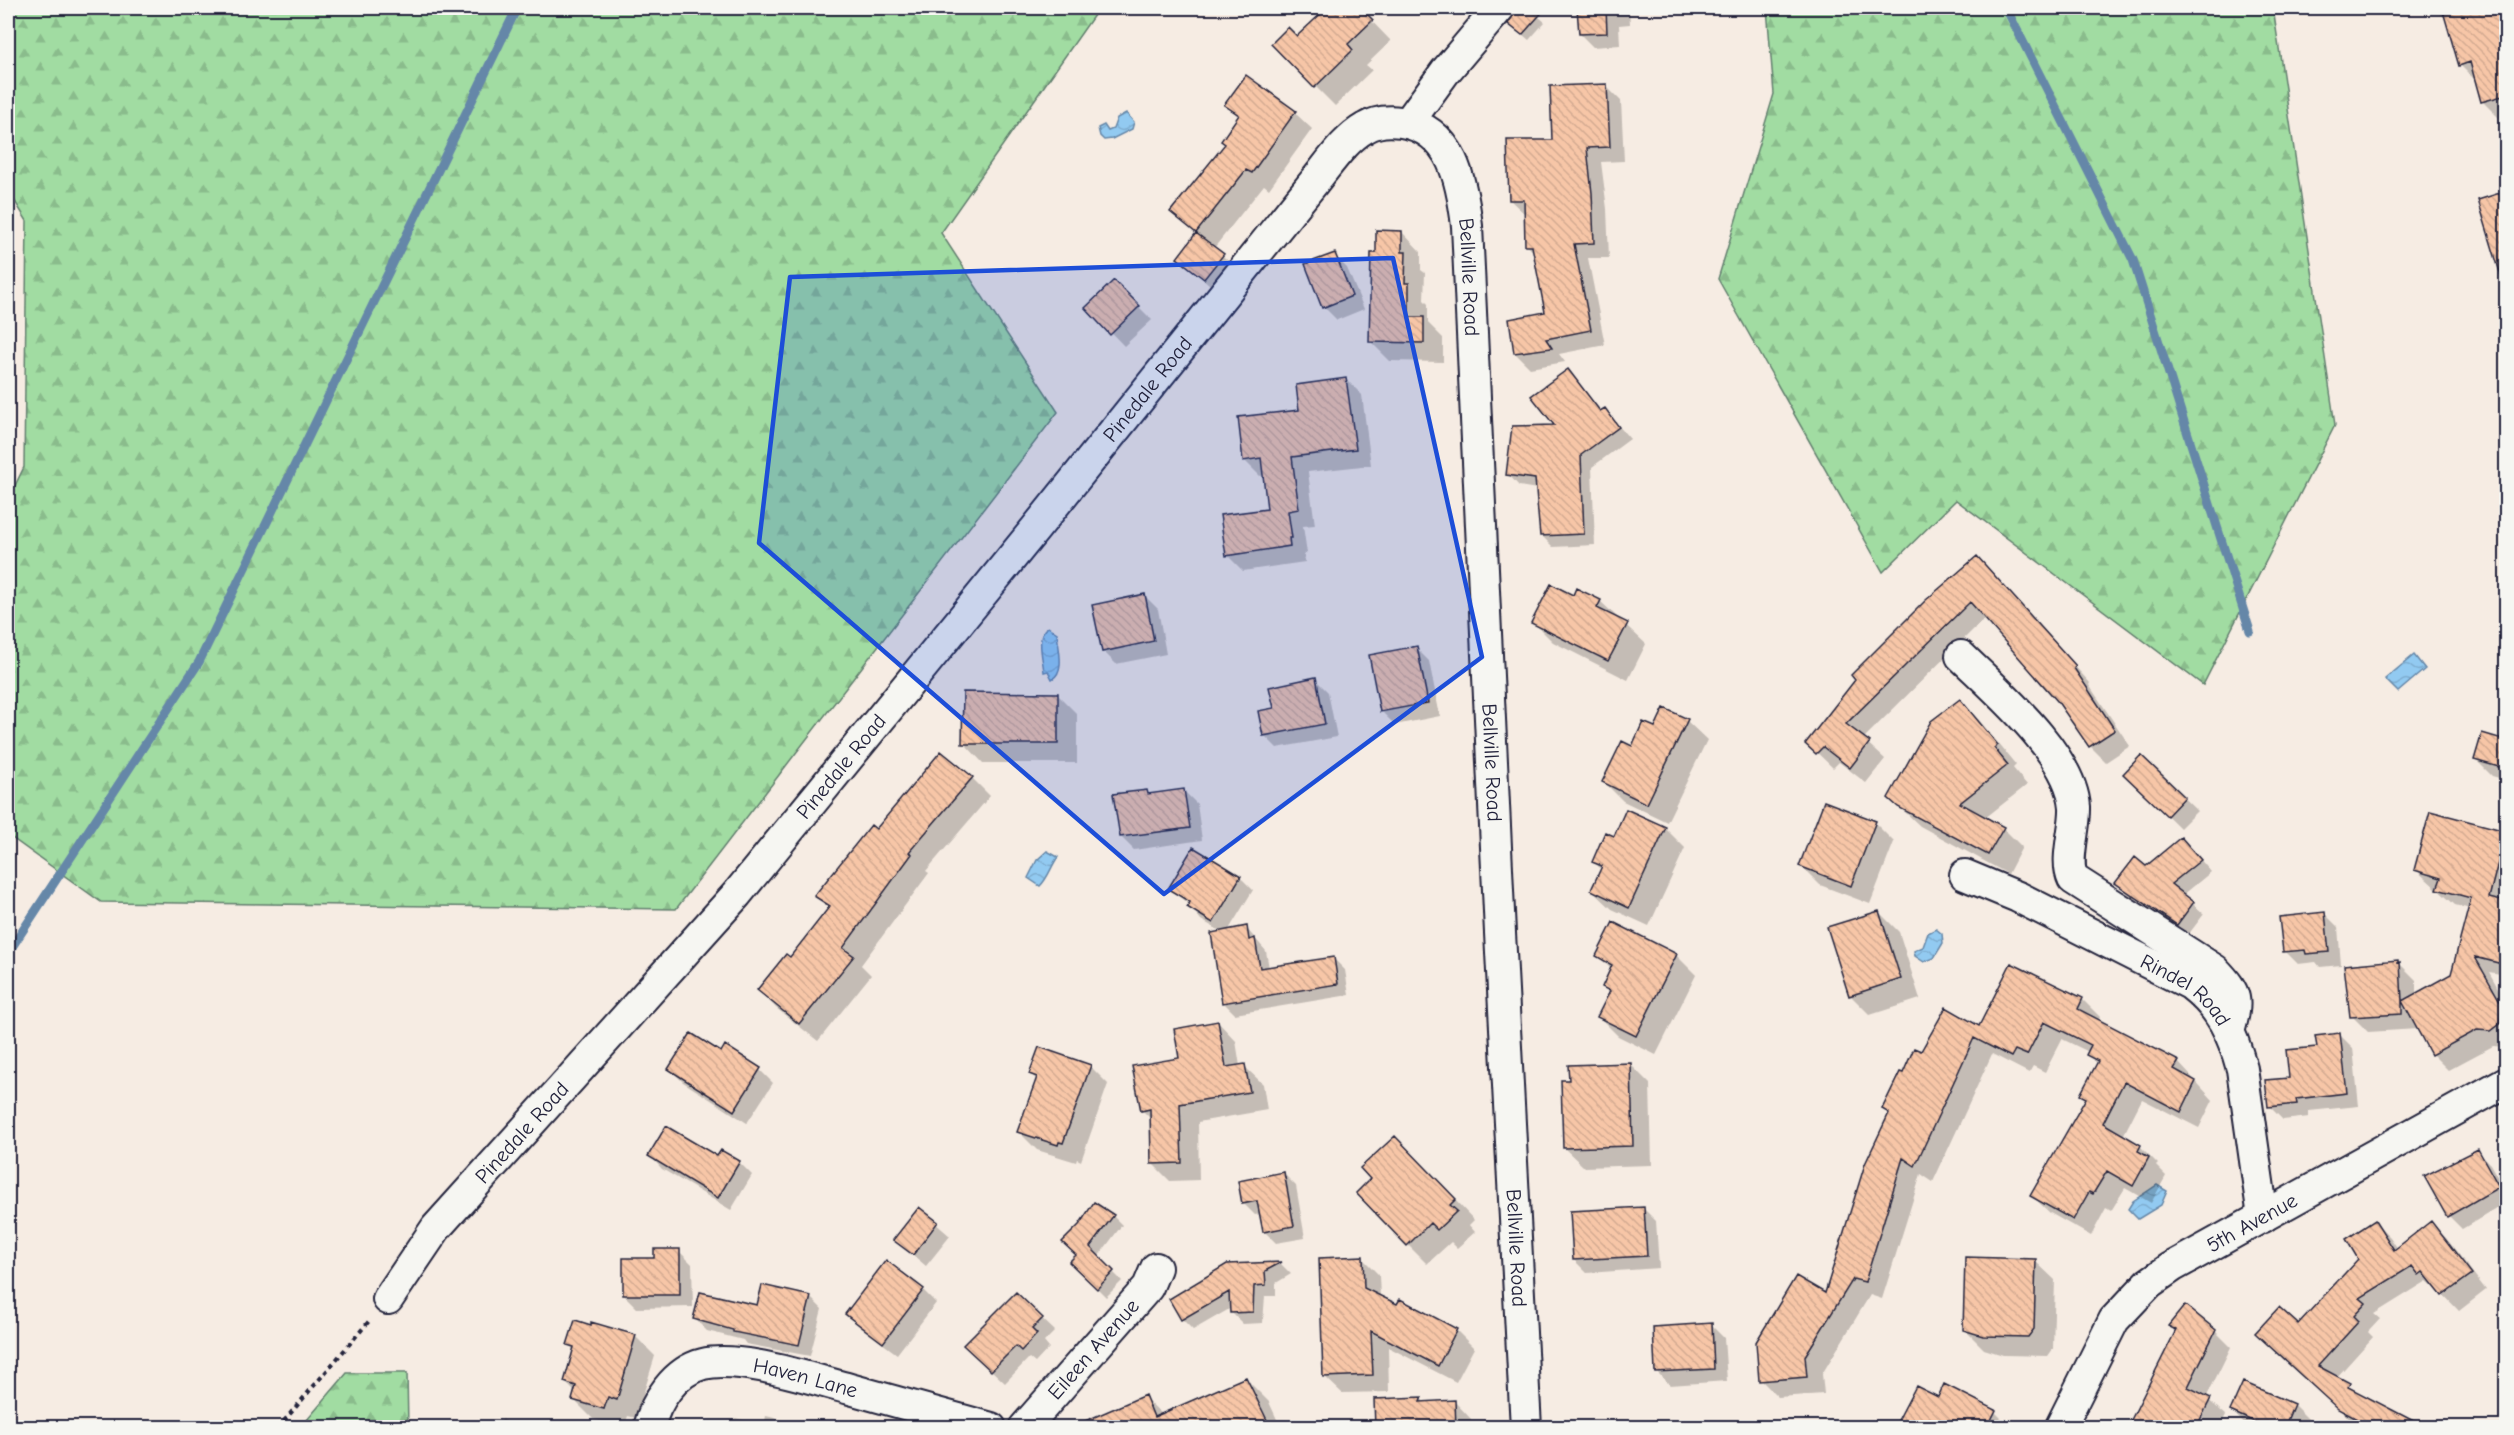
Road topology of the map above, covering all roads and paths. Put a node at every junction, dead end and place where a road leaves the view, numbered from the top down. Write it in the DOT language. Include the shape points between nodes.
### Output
graph roads {
  1 [pos="1499,8"];
  2 [pos="1408,123"];
  3 [pos="1961,656"];
  4 [pos="1965,875"];
  5 [pos="2229,1032"];
  6 [pos="2506,1082"];
  7 [pos="2263,1217"];
  8 [pos="1156,1268"];
  9 [pos="388,1299"];
  10 [pos="279,1428"];
  11 [pos="650,1428"];
  12 [pos="991,1428"];
  13 [pos="1024,1428"];
  14 [pos="1526,1428"];
  15 [pos="2060,1428"];
  1 -- 2 [label="street"];
  2 -- 9 [label="street, Pinedale Road" via="1382,122 1365,128 1320,174 737,894 436,1228"];
  2 -- 14 [label="street, Bellville Road" via="1426,130 1449,155 1463,193 1467,226"];
  3 -- 5 [label="street" via="2036,731 2060,765 2075,806 2069,869 2073,879 2215,970 2229,984 2236,1001"];
  4 -- 5 [label="street, Rindel Road" via="2018,897 2190,984 2215,1006"];
  5 -- 7 [label="street, Rindel Road" via="2242,1069"];
  6 -- 7 [label="street, 5th Avenue"];
  7 -- 15 [label="street, 5th Avenue" via="2172,1267 2133,1299 2108,1329"];
  8 -- 13 [label="street, Eileen Avenue" via="1149,1287"];
  9 -- 10 [label="path"];
  11 -- 12 [label="street, Haven Lane" via="657,1404 675,1381 700,1365 726,1362 811,1379"];
}
